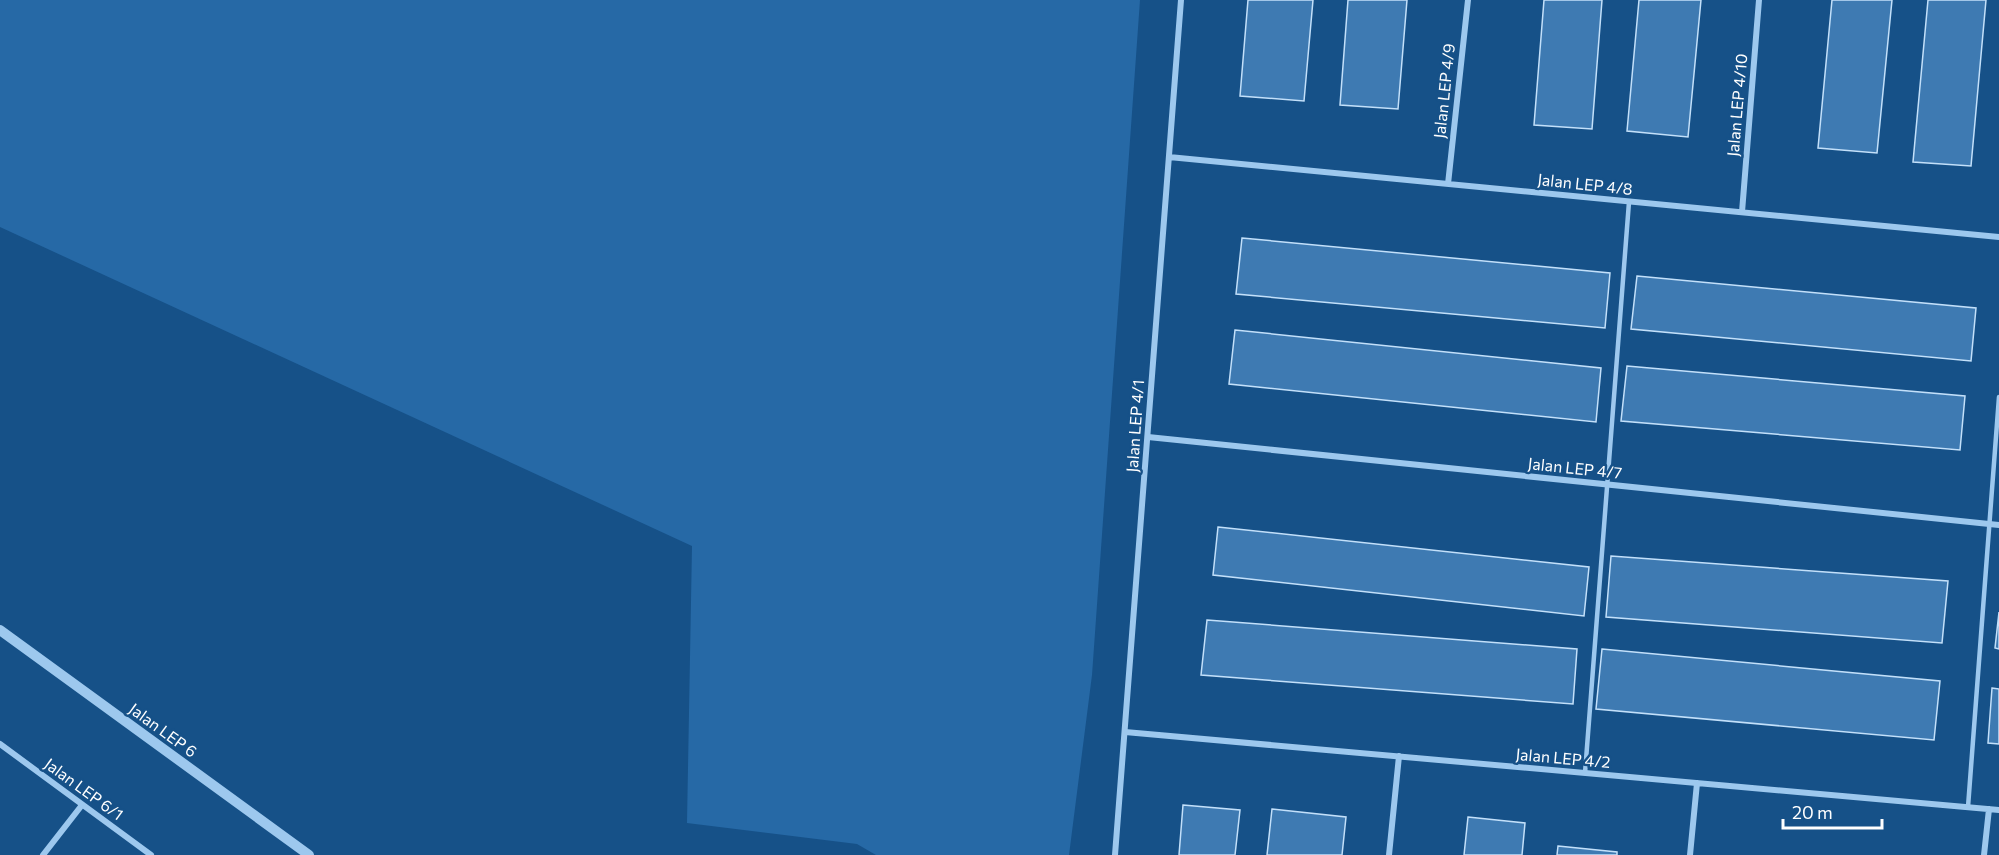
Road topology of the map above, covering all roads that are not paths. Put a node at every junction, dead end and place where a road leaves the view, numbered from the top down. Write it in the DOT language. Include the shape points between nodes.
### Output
graph roads {
  1 [pos="1181,0"];
  2 [pos="1468,0"];
  3 [pos="1759,0"];
  4 [pos="1169,157"];
  5 [pos="1448,184"];
  6 [pos="1629,202"];
  7 [pos="1742,212"];
  8 [pos="1999,237"];
  9 [pos="1999,397"];
  10 [pos="1148,437"];
  11 [pos="1607,485"];
  12 [pos="1989,524"];
  13 [pos="1999,525"];
  14 [pos="0,630"];
  15 [pos="1125,732"];
  16 [pos="0,744"];
  17 [pos="1399,756"];
  18 [pos="1585,773"];
  19 [pos="1697,783"];
  20 [pos="82,805"];
  21 [pos="1968,807"];
  22 [pos="1989,809"];
  23 [pos="1999,810"];
  24 [pos="43,855"];
  25 [pos="151,855"];
  26 [pos="309,855"];
  27 [pos="1115,855"];
  28 [pos="1389,855"];
  29 [pos="1690,855"];
  30 [pos="1984,855"];
  1 -- 4 [label="street, Jalan LEP 4/1"];
  2 -- 5 [label="street, Jalan LEP 4/9"];
  3 -- 7 [label="street, Jalan LEP 4/10"];
  4 -- 5 [label="street, Jalan LEP 4/8"];
  4 -- 10 [label="street, Jalan LEP 4/1"];
  5 -- 6 [label="street, Jalan LEP 4/8"];
  6 -- 7 [label="street, Jalan LEP 4/8"];
  6 -- 11 [label="lane"];
  7 -- 8 [label="street, Jalan LEP 4/8"];
  9 -- 12 [label="lane"];
  10 -- 11 [label="street, Jalan LEP 4/7"];
  10 -- 15 [label="street, Jalan LEP 4/1"];
  11 -- 12 [label="street, Jalan LEP 4/7"];
  11 -- 18 [label="lane"];
  12 -- 13 [label="street, Jalan LEP 4/7"];
  12 -- 21 [label="lane"];
  14 -- 26 [label="street, Jalan LEP 6"];
  15 -- 17 [label="street, Jalan LEP 4/2"];
  15 -- 27 [label="street, Jalan LEP 4/1"];
  16 -- 20 [label="street, Jalan LEP 6/1"];
  17 -- 18 [label="street, Jalan LEP 4/2"];
  17 -- 28 [label="street"];
  18 -- 19 [label="street, Jalan LEP 4/2"];
  19 -- 21 [label="street, Jalan LEP 4/2"];
  19 -- 29 [label="street"];
  20 -- 24 [label="street"];
  20 -- 25 [label="street, Jalan LEP 6/1"];
  21 -- 22 [label="street, Jalan LEP 4/2"];
  22 -- 23 [label="street, Jalan LEP 4/2"];
  22 -- 30 [label="street"];
}
